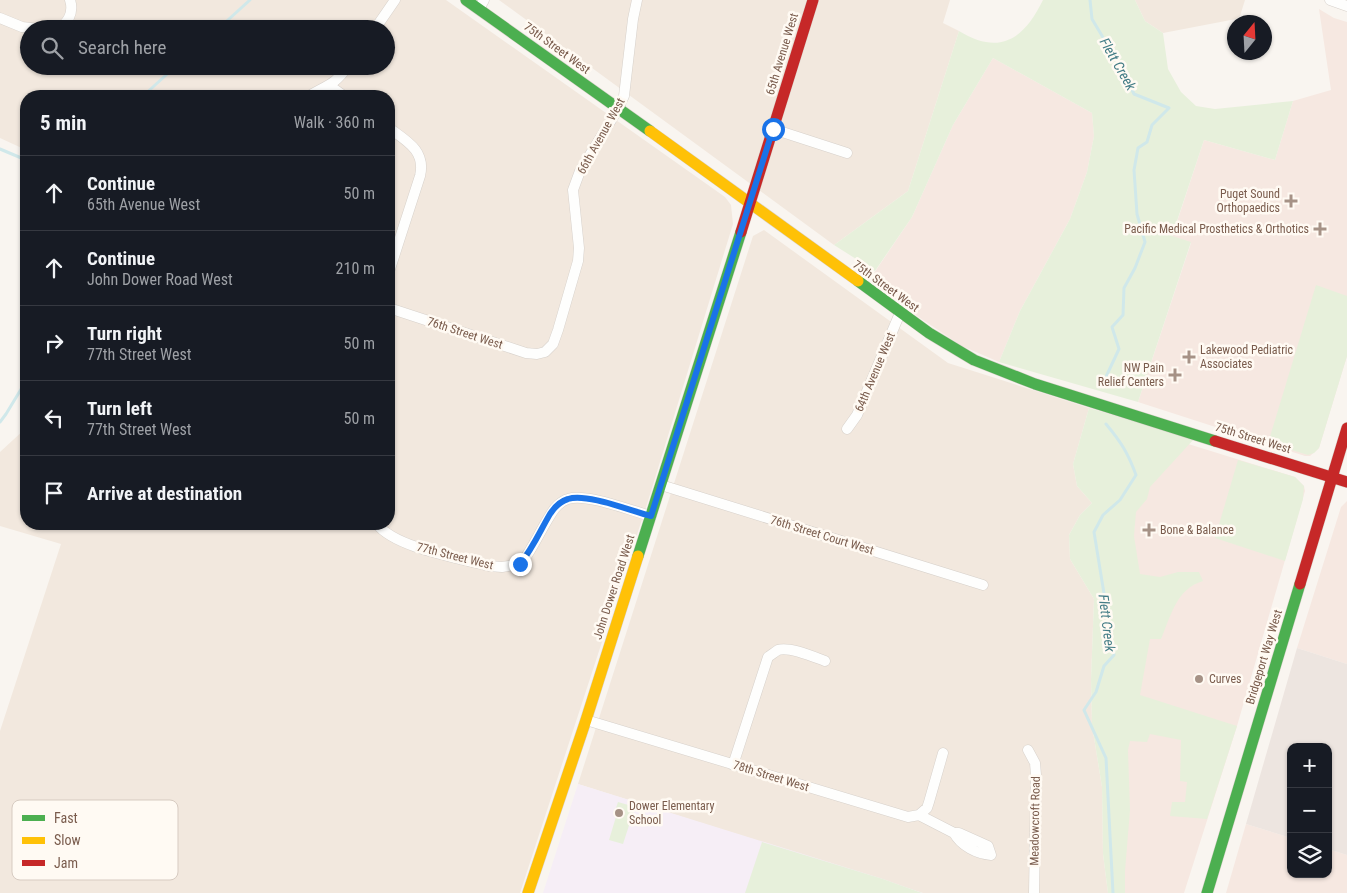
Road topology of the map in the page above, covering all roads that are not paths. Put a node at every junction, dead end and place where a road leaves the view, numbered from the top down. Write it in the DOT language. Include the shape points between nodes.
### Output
graph roads {
  1 [pos="70,0"];
  2 [pos="395,0"];
  3 [pos="466,0"];
  4 [pos="637,0"];
  5 [pos="812,0"];
  6 [pos="1330,0"];
  7 [pos="482,4"];
  8 [pos="1347,6"];
  9 [pos="0,18"];
  10 [pos="67,20"];
  11 [pos="381,20"];
  12 [pos="20,26"];
  13 [pos="341,75"];
  14 [pos="329,90"];
  15 [pos="618,109"];
  16 [pos="773,129"];
  17 [pos="395,133"];
  18 [pos="847,154"];
  19 [pos="749,202"];
  20 [pos="395,251"];
  21 [pos="395,310"];
  22 [pos="900,314"];
  23 [pos="542,354"];
  24 [pos="1347,428"];
  25 [pos="847,429"];
  26 [pos="1332,477"];
  27 [pos="1347,482"];
  28 [pos="661,485"];
  29 [pos="651,516"];
  30 [pos="382,530"];
  31 [pos="983,584"];
  32 [pos="825,661"];
  33 [pos="586,720"];
  34 [pos="1028,750"];
  35 [pos="943,753"];
  36 [pos="733,765"];
  37 [pos="919,815"];
  38 [pos="954,833"];
  39 [pos="528,893"];
  40 [pos="1034,893"];
  41 [pos="1207,893"];
  1 -- 10 [label="street" via="72,5"];
  2 -- 11 [label="street"];
  3 -- 7 [label="street, 75th Street West"];
  4 -- 15 [label="street, 66th Avenue West" via="627,82"];
  5 -- 16 [label="street, 65th Avenue West"];
  6 -- 8 [label="street"];
  7 -- 15 [label="street, 75th Street West"];
  9 -- 12 [label="street"];
  13 -- 14 [label="street"];
  15 -- 19 [label="street, 75th Street West"];
  15 -- 23 [label="street, 66th Avenue West" via="575,184 573,198 578,261 556,338"];
  16 -- 18 [label="street"];
  16 -- 19 [label="street, 65th Avenue West"];
  17 -- 20 [label="street" via="418,152 422,165"];
  19 -- 22 [label="street, 75th Street West"];
  19 -- 28 [label="street, John Dower Road West"];
  21 -- 23 [label="street, 76th Street West" via="526,353"];
  22 -- 25 [label="street, 64th Avenue West" via="857,415"];
  22 -- 26 [label="street, 75th Street West" via="951,347 1001,372"];
  24 -- 26 [label="street, Bridgeport Way West"];
  26 -- 27 [label="street, 75th Street West"];
  26 -- 41 [label="street, Bridgeport Way West"];
  28 -- 29 [label="street, John Dower Road West"];
  28 -- 31 [label="street, 76th Street Court West"];
  29 -- 30 [label="street, 77th Street West" via="579,497 568,498 551,513 520,564 502,567 412,545"];
  29 -- 33 [label="street, John Dower Road West"];
  32 -- 36 [label="street" via="782,650 768,657"];
  33 -- 36 [label="street, 78th Street West"];
  33 -- 39 [label="street, John Dower Road West"];
  34 -- 40 [label="street, Meadowcroft Road" via="1036,775"];
  35 -- 37 [label="street" via="929,802"];
  36 -- 37 [label="street, 78th Street West" via="908,817"];
  37 -- 38 [label="street, 78th Street West"];
}
